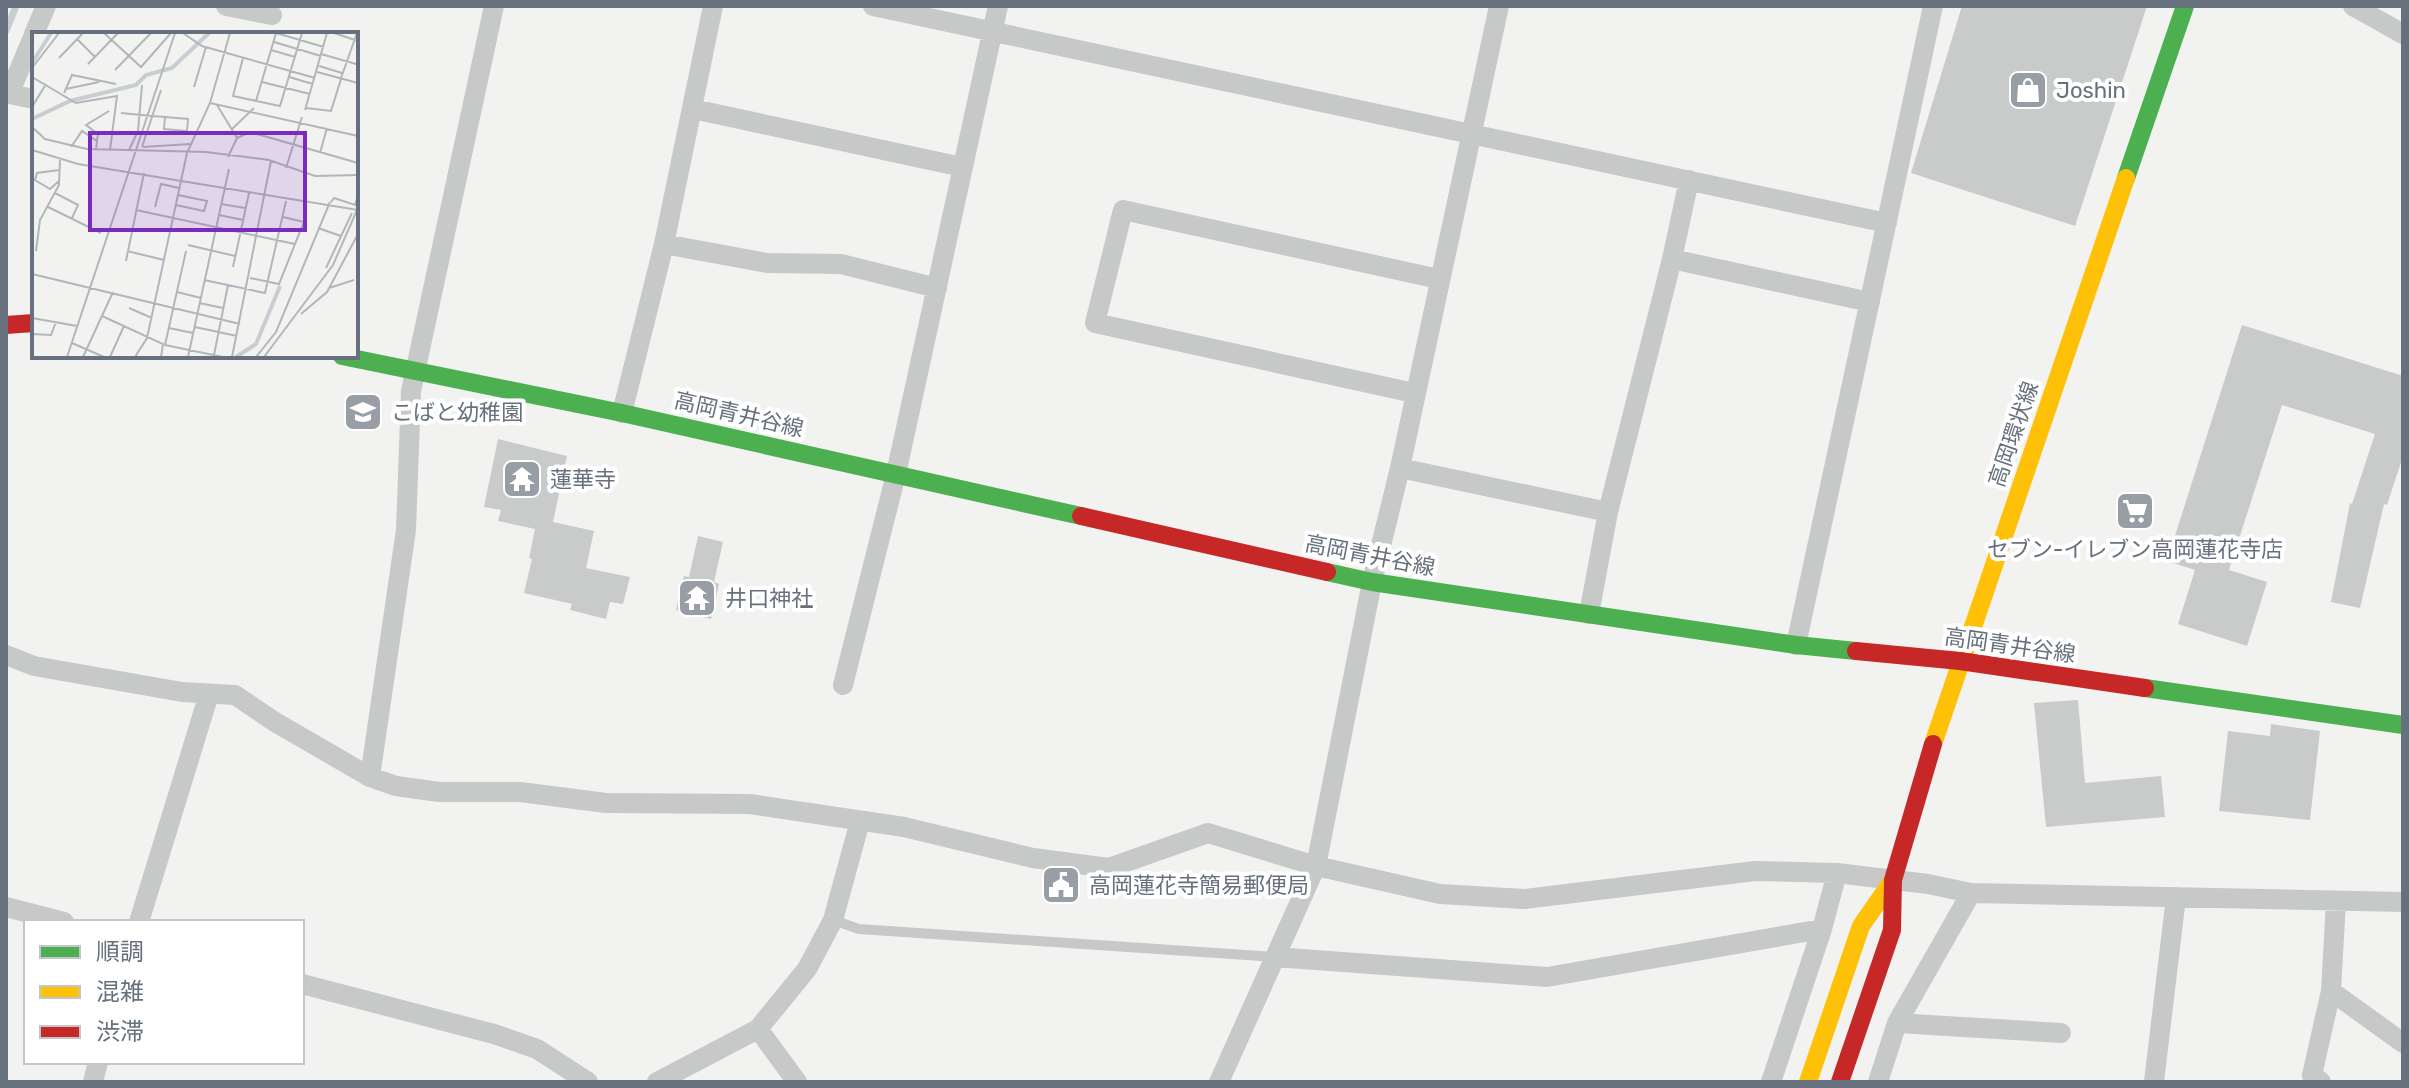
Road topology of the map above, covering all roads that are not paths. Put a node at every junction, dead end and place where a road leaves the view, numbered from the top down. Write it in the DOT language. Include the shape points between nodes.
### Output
graph roads {
  1 [pos="46,6"];
  2 [pos="226,6"];
  3 [pos="494,6"];
  4 [pos="713,6"];
  5 [pos="873,6"];
  6 [pos="998,6"];
  7 [pos="1499,6"];
  8 [pos="1933,6"];
  9 [pos="2185,6"];
  10 [pos="2353,6"];
  11 [pos="271,18"];
  12 [pos="993,31"];
  13 [pos="35,32"];
  14 [pos="2403,34"];
  15 [pos="32,39"];
  16 [pos="32,99"];
  17 [pos="693,109"];
  18 [pos="1471,133"];
  19 [pos="962,167"];
  20 [pos="1689,180"];
  21 [pos="1887,223"];
  22 [pos="664,244"];
  23 [pos="1672,259"];
  24 [pos="1439,279"];
  25 [pos="937,288"];
  26 [pos="1870,302"];
  27 [pos="32,323"];
  28 [pos="6,325"];
  29 [pos="352,358"];
  30 [pos="415,370"];
  31 [pos="1414,393"];
  32 [pos="622,413"];
  33 [pos="1400,468"];
  34 [pos="896,474"];
  35 [pos="1608,512"];
  36 [pos="1372,582"];
  37 [pos="1589,614"];
  38 [pos="1796,645"];
  39 [pos="6,655"];
  40 [pos="1960,661"];
  41 [pos="843,685"];
  42 [pos="209,694"];
  43 [pos="2403,725"];
  44 [pos="370,777"];
  45 [pos="860,821"];
  46 [pos="1316,866"];
  47 [pos="1837,873"];
  48 [pos="1893,880"];
  49 [pos="1971,893"];
  50 [pos="2176,897"];
  51 [pos="2336,901"];
  52 [pos="2403,902"];
  53 [pos="6,907"];
  54 [pos="56,920"];
  55 [pos="140,920"];
  56 [pos="833,920"];
  57 [pos="1822,929"];
  58 [pos="1275,957"];
  59 [pos="304,985"];
  60 [pos="2331,991"];
  61 [pos="1897,1023"];
  62 [pos="758,1029"];
  63 [pos="2061,1033"];
  64 [pos="2403,1043"];
  65 [pos="2315,1080"];
  66 [pos="588,1082"];
  67 [pos="657,1082"];
  68 [pos="797,1082"];
  69 [pos="1219,1082"];
  70 [pos="1771,1082"];
  71 [pos="1808,1082"];
  72 [pos="1840,1082"];
  73 [pos="1878,1082"];
  74 [pos="2154,1082"];
  1 -- 13 [label="street"];
  2 -- 11 [label="street"];
  3 -- 30 [label="street"];
  4 -- 17 [label="street"];
  5 -- 12 [label="street"];
  6 -- 12 [label="street"];
  7 -- 18 [label="street"];
  8 -- 21 [label="street"];
  9 -- 40 [label="main road, 高岡環状線"];
  10 -- 14 [label="street"];
  12 -- 18 [label="street"];
  12 -- 19 [label="street"];
  15 -- 16 [label="street" via="9,94"];
  17 -- 19 [label="street"];
  17 -- 22 [label="street"];
  18 -- 20 [label="street"];
  18 -- 24 [label="street"];
  19 -- 25 [label="street"];
  20 -- 21 [label="street"];
  20 -- 23 [label="street"];
  21 -- 26 [label="street"];
  22 -- 25 [label="street" via="767,263 841,264"];
  22 -- 32 [label="street"];
  23 -- 26 [label="street"];
  23 -- 35 [label="street"];
  24 -- 31 [label="street"];
  24 -- 31 [label="street" via="1123,210 1095,323"];
  25 -- 34 [label="street"];
  26 -- 38 [label="street"];
  27 -- 28 [label="main road"];
  29 -- 30 [label="main road, 高岡青井谷線"];
  30 -- 32 [label="main road, 高岡青井谷線"];
  30 -- 44 [label="street" via="406,530"];
  31 -- 33 [label="street"];
  32 -- 34 [label="main road, 高岡青井谷線"];
  33 -- 35 [label="street"];
  33 -- 36 [label="street"];
  34 -- 36 [label="main road, 高岡青井谷線"];
  34 -- 41 [label="street"];
  35 -- 37 [label="street"];
  36 -- 37 [label="main road, 高岡青井谷線"];
  36 -- 46 [label="street"];
  37 -- 38 [label="main road, 高岡青井谷線"];
  38 -- 40 [label="main road, 高岡青井谷線"];
  39 -- 42 [label="street" via="34,666"];
  40 -- 43 [label="main road, 高岡青井谷線"];
  40 -- 48 [label="main road, 高岡環状線"];
  42 -- 44 [label="street" via="235,695"];
  42 -- 55 [label="street"];
  44 -- 45 [label="street" via="439,792 520,792 606,803 750,804"];
  45 -- 46 [label="street" via="1033,858 1109,868 1208,833"];
  45 -- 56 [label="street"];
  46 -- 47 [label="street" via="1440,894 1524,899 1755,871"];
  46 -- 58 [label="street"];
  47 -- 48 [label="street"];
  47 -- 57 [label="street"];
  48 -- 49 [label="street"];
  48 -- 71 [label="main road, 高岡環状線" via="1861,926"];
  48 -- 72 [label="main road, 高岡環状線" via="1892,930"];
  49 -- 50 [label="street"];
  49 -- 61 [label="street"];
  50 -- 51 [label="street"];
  50 -- 74 [label="street"];
  51 -- 52 [label="street"];
  51 -- 60 [label="street"];
  53 -- 54 [label="street"];
  56 -- 58 [label="lane" via="859,929"];
  56 -- 62 [label="street" via="807,969"];
  57 -- 58 [label="street" via="1547,977"];
  57 -- 70 [label="street"];
  58 -- 69 [label="street"];
  59 -- 66 [label="street" via="509,1039 537,1049"];
  60 -- 64 [label="street"];
  60 -- 65 [label="street"];
  61 -- 63 [label="street"];
  61 -- 73 [label="street"];
  62 -- 67 [label="street"];
  62 -- 68 [label="street"];
}
